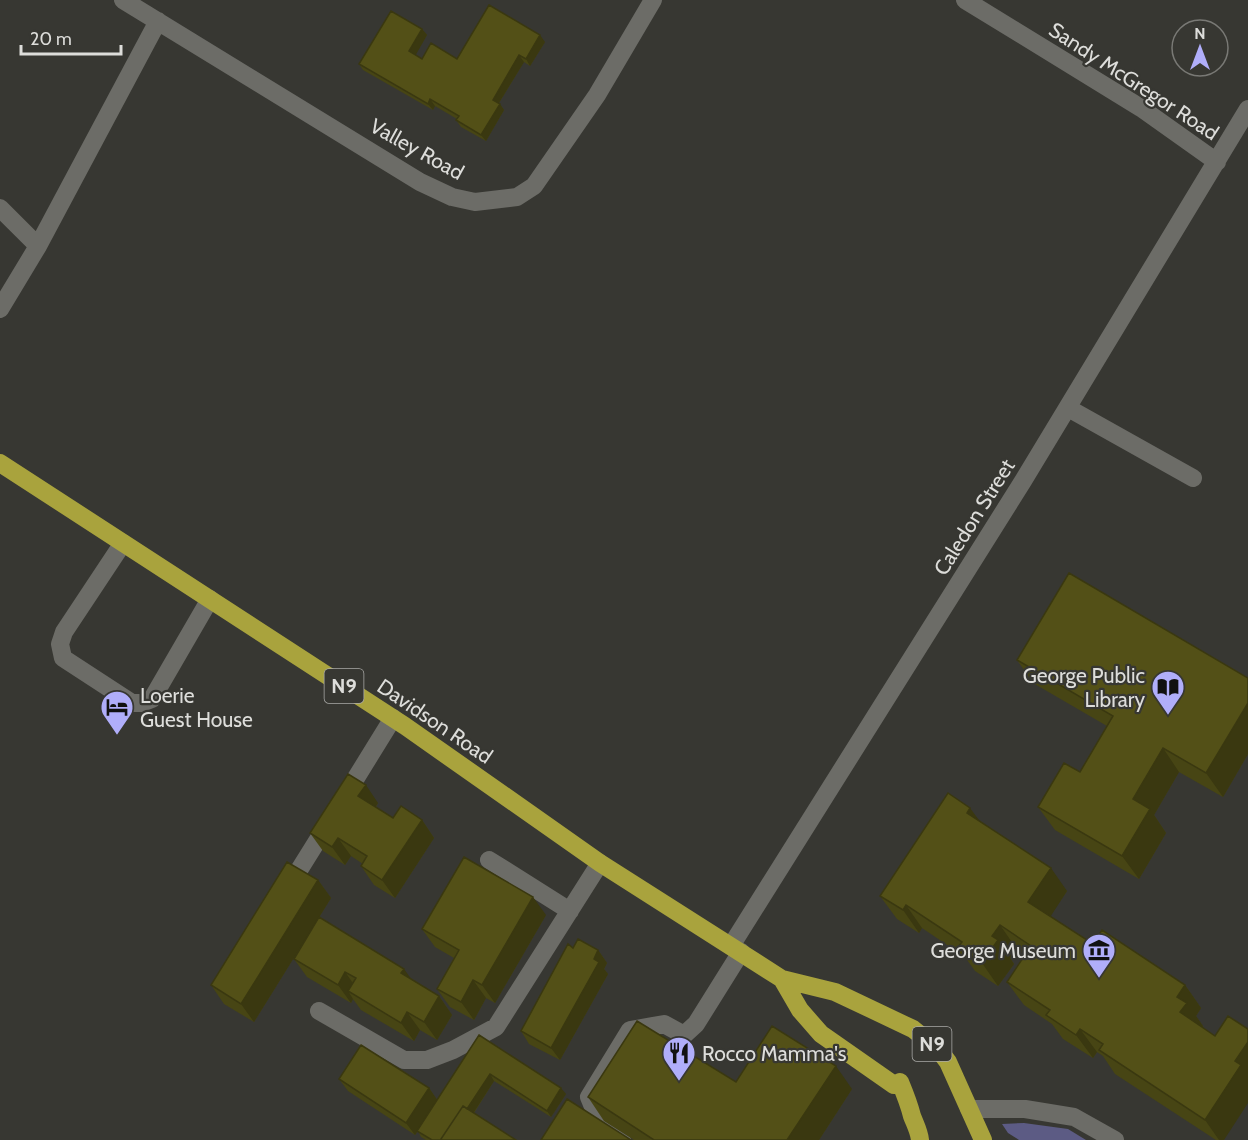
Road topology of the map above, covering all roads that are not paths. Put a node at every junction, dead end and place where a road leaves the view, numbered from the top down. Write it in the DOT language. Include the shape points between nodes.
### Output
graph roads {
  1 [pos="123,0"];
  2 [pos="653,0"];
  3 [pos="965,0"];
  4 [pos="158,21"];
  5 [pos="1248,108"];
  6 [pos="1216,162"];
  7 [pos="0,208"];
  8 [pos="38,246"];
  9 [pos="0,309"];
  10 [pos="1068,408"];
  11 [pos="0,463"];
  12 [pos="1193,478"];
  13 [pos="123,543"];
  14 [pos="210,599"];
  15 [pos="393,718"];
  16 [pos="489,860"];
  17 [pos="600,863"];
  18 [pos="276,907"];
  19 [pos="570,911"];
  20 [pos="736,949"];
  21 [pos="782,978"];
  22 [pos="319,1011"];
  23 [pos="969,1109"];
  24 [pos="622,1140"];
  25 [pos="920,1140"];
  26 [pos="983,1140"];
  27 [pos="1115,1140"];
  1 -- 4 [label="street, Valley Road"];
  2 -- 4 [label="street, Valley Road" via="597,95 534,186 517,197 475,202 452,197 420,182"];
  3 -- 6 [label="street, Sandy McGregor Road" via="1142,108"];
  4 -- 8 [label="street"];
  5 -- 6 [label="street, Caledon Street"];
  6 -- 10 [label="street, Caledon Street"];
  7 -- 8 [label="street"];
  8 -- 9 [label="street"];
  10 -- 12 [label="street"];
  10 -- 20 [label="street, Caledon Street"];
  11 -- 13 [label="highway, Davidson Road / N9"];
  13 -- 14 [label="highway, Davidson Road / N9"];
  13 -- 14 [label="street" via="60,644 63,658 132,703 152,699"];
  14 -- 15 [label="highway, Davidson Road / N9"];
  15 -- 17 [label="highway, Davidson Road / N9"];
  15 -- 18 [label="street"];
  16 -- 19 [label="street"];
  17 -- 19 [label="street"];
  17 -- 20 [label="highway, Davidson Road / N9"];
  19 -- 22 [label="street" via="496,1027 453,1050 426,1060 404,1060"];
  20 -- 21 [label="highway, Davidson Road / N9"];
  20 -- 24 [label="street, Caledon Street" via="696,1024 684,1035 664,1024 630,1030 589,1097 601,1126"];
  21 -- 23 [label="highway, Davidson Road / N9" via="835,992 914,1029 939,1050 954,1072"];
  21 -- 25 [label="highway, Davidson Road / N9" via="800,1010 821,1034 894,1085 900,1083"];
  23 -- 26 [label="highway, Davidson Road / N9"];
  23 -- 27 [label="street" via="1025,1109 1074,1117"];
}
